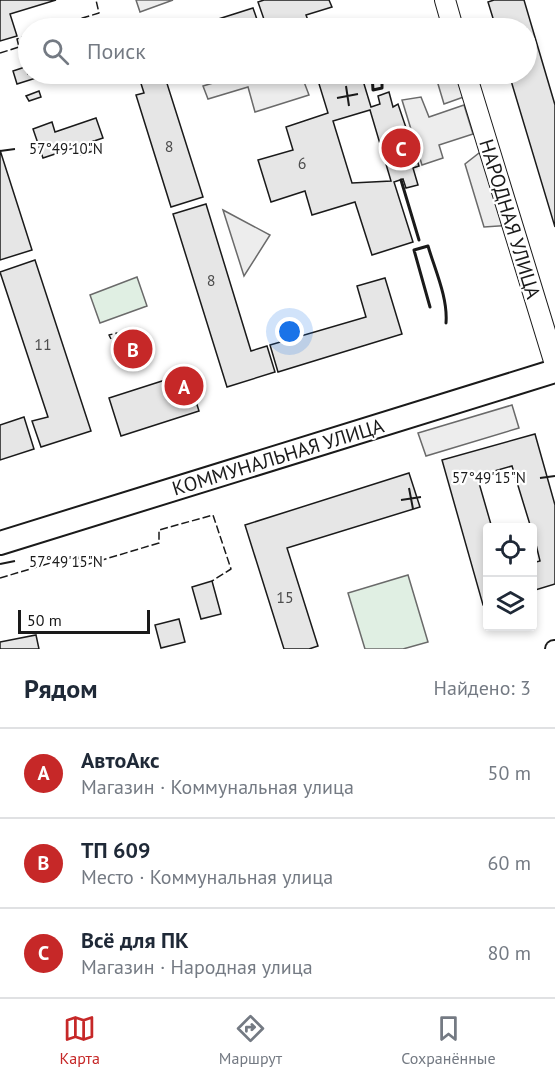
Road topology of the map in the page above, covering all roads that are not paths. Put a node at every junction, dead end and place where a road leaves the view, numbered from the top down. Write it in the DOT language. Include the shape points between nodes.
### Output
graph roads {
  1 [pos="445,0"];
  2 [pos="450,18"];
  3 [pos="469,84"];
  4 [pos="555,364"];
  5 [pos="555,371"];
  6 [pos="0,543"];
  1 -- 2 [label="street"];
  3 -- 4 [label="street, НАРОДНАЯ УЛИЦА"];
  5 -- 6 [label="main road, КОММУНАЛЬНАЯ УЛИЦА"];
}
